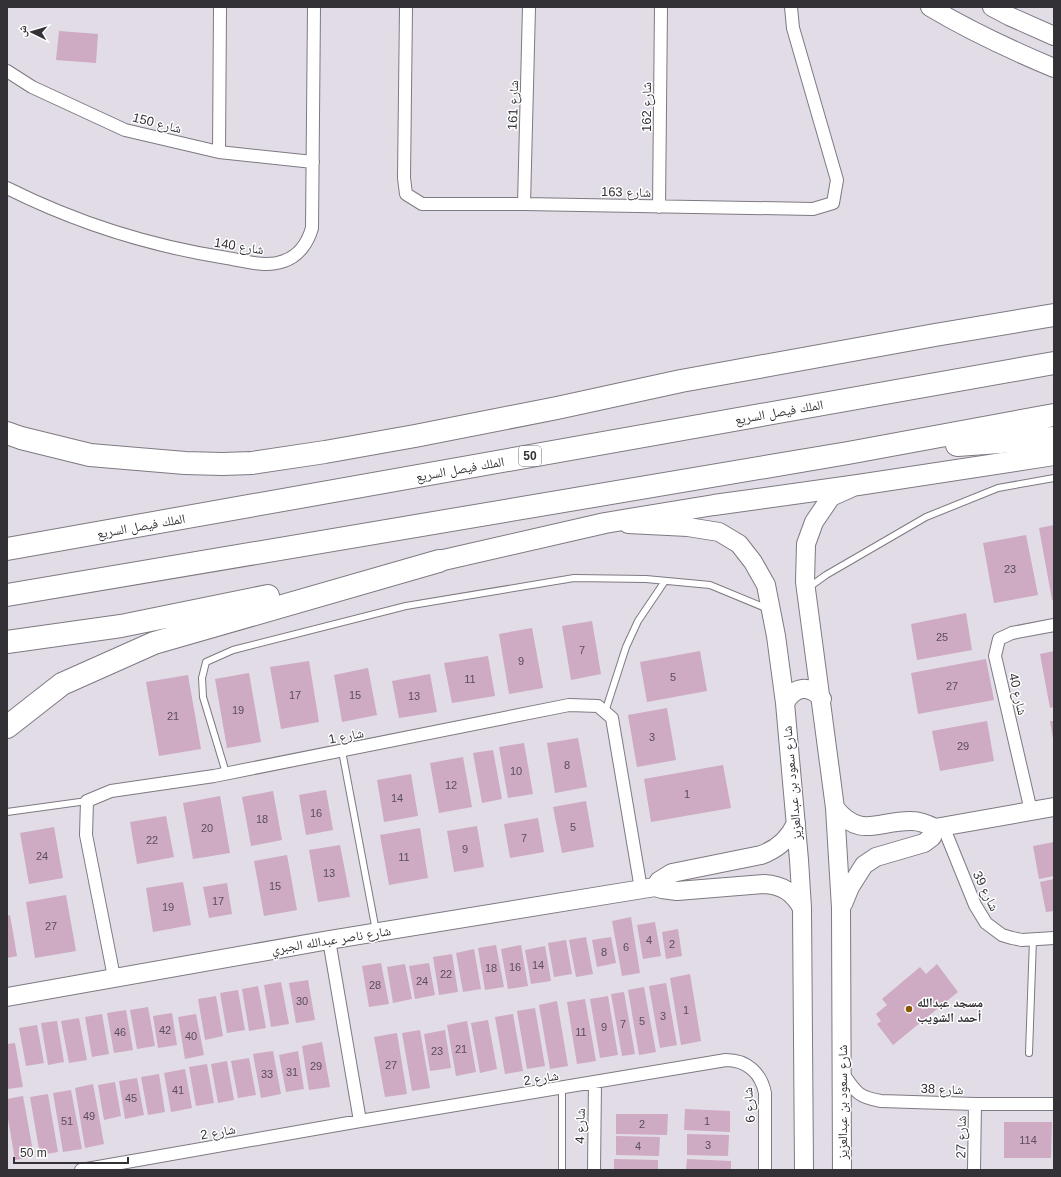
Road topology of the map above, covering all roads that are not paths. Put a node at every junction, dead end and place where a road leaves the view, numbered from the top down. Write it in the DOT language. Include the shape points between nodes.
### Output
graph roads {
  1 [pos="220,7"];
  2 [pos="314,7"];
  3 [pos="406,7"];
  4 [pos="529,7"];
  5 [pos="661,7"];
  6 [pos="791,7"];
  7 [pos="930,7"];
  8 [pos="992,7"];
  9 [pos="1054,36"];
  10 [pos="1054,68"];
  11 [pos="7,71"];
  12 [pos="219,152"];
  13 [pos="313,162"];
  14 [pos="7,188"];
  15 [pos="524,204"];
  16 [pos="659,206"];
  17 [pos="1054,315"];
  18 [pos="1054,348"];
  19 [pos="1054,363"];
  20 [pos="940,383"];
  21 [pos="1054,415"];
  22 [pos="7,433"];
  23 [pos="1054,438"];
  24 [pos="848,453"];
  25 [pos="1054,455"];
  26 [pos="1054,478"];
  27 [pos="858,485"];
  28 [pos="605,523"];
  29 [pos="7,550"];
  30 [pos="439,561"];
  31 [pos="665,581"];
  32 [pos="806,589"];
  33 [pos="7,595"];
  34 [pos="771,610"];
  35 [pos="1054,625"];
  36 [pos="7,642"];
  37 [pos="822,699"];
  38 [pos="785,703"];
  39 [pos="605,712"];
  40 [pos="7,727"];
  41 [pos="342,751"];
  42 [pos="226,773"];
  43 [pos="87,802"];
  44 [pos="1054,807"];
  45 [pos="835,808"];
  46 [pos="1031,811"];
  47 [pos="7,812"];
  48 [pos="796,823"];
  49 [pos="939,827"];
  50 [pos="648,888"];
  51 [pos="802,908"];
  52 [pos="841,908"];
  53 [pos="376,933"];
  54 [pos="1054,938"];
  55 [pos="1033,939"];
  56 [pos="329,940"];
  57 [pos="114,977"];
  58 [pos="7,997"];
  59 [pos="1029,1053"];
  60 [pos="726,1060"];
  61 [pos="842,1071"];
  62 [pos="595,1083"];
  63 [pos="562,1088"];
  64 [pos="975,1104"];
  65 [pos="1054,1104"];
  66 [pos="360,1121"];
  67 [pos="81,1170"];
  68 [pos="562,1170"];
  69 [pos="594,1170"];
  70 [pos="765,1170"];
  71 [pos="804,1170"];
  72 [pos="842,1170"];
  73 [pos="974,1170"];
  1 -- 12 [label="street"];
  2 -- 13 [label="street, شارع 140"];
  3 -- 15 [label="street, شارع 163" via="406,194 422,204"];
  4 -- 15 [label="street, شارع 161"];
  5 -- 16 [label="street, شارع 162"];
  6 -- 16 [label="street, شارع 163" via="793,28 837,180 833,203 813,210"];
  7 -- 10 [label="main road" via="996,43"];
  8 -- 9 [label="main road"];
  11 -- 12 [label="street, شارع 150" via="32,87 125,130"];
  12 -- 13 [label="street, شارع 150"];
  13 -- 14 [label="street, شارع 140" via="310,236 293,257 276,264 189,252 155,244 87,223"];
  15 -- 16 [label="street, شارع 163"];
  17 -- 22 [label="highway" via="681,381 415,436 252,463 185,463 90,455"];
  18 -- 20 [label="highway" via="1005,360"];
  19 -- 20 [label="highway, الملك فيصل السريع / 50"];
  20 -- 29 [label="highway, الملك فيصل السريع / 50"];
  21 -- 24 [label="highway"];
  23 -- 24 [label="highway"];
  24 -- 33 [label="highway"];
  25 -- 27 [label="main road"];
  26 -- 32 [label="lane" via="998,488 926,517"];
  27 -- 28 [label="main road"];
  27 -- 32 [label="main road, شارع سعود بن عبدالعزيز" via="831,497 814,522 806,544"];
  28 -- 30 [label="main road"];
  28 -- 34 [label="main road, شارع سعود بن عبدالعزيز" via="688,527 719,532 739,544 753,562 766,585"];
  30 -- 36 [label="highway" via="121,626"];
  30 -- 40 [label="highway" via="154,643 62,684"];
  31 -- 34 [label="lane" via="710,586"];
  31 -- 39 [label="lane" via="638,621 626,647"];
  31 -- 42 [label="lane" via="646,578 574,578 406,606 232,650 206,662 202,678 203,697"];
  32 -- 37 [label="main road, شارع سعود بن عبدالعزيز"];
  34 -- 38 [label="main road, شارع سعود بن عبدالعزيز"];
  35 -- 46 [label="street, شارع 40" via="1012,633 998,639 995,656"];
  37 -- 38 [label="main road" via="818,694 805,689 793,693"];
  37 -- 45 [label="main road, شارع سعود بن عبدالعزيز"];
  38 -- 48 [label="main road, شارع سعود بن عبدالعزيز"];
  39 -- 41 [label="street, شارع 1" via="598,706 569,705"];
  39 -- 50 [label="street" via="612,718"];
  41 -- 42 [label="street, شارع 1"];
  41 -- 53 [label="lane"];
  42 -- 43 [label="street, شارع 1" via="111,791"];
  43 -- 47 [label="lane"];
  43 -- 57 [label="street" via="86,835"];
  44 -- 46 [label="main road"];
  45 -- 49 [label="main road" via="847,820 862,826 910,820"];
  45 -- 52 [label="main road, شارع سعود بن عبدالعزيز"];
  46 -- 49 [label="main road"];
  48 -- 50 [label="main road" via="786,840 771,852 672,873"];
  48 -- 51 [label="main road, شارع سعود بن عبدالعزيز"];
  49 -- 52 [label="main road" via="924,843 876,857 864,865"];
  49 -- 55 [label="street, شارع 39" via="986,923 1002,935 1017,939"];
  50 -- 51 [label="main road, شارع ناصر عبدالله الجبري" via="677,891 774,884 791,893"];
  50 -- 53 [label="main road, شارع ناصر عبدالله الجبري"];
  51 -- 71 [label="main road, شارع سعود بن عبدالعزيز"];
  52 -- 61 [label="main road, شارع سعود بن عبدالعزيز"];
  53 -- 56 [label="main road, شارع ناصر عبدالله الجبري"];
  54 -- 55 [label="street, شارع 39"];
  55 -- 59 [label="lane"];
  56 -- 57 [label="main road, شارع ناصر عبدالله الجبري"];
  56 -- 66 [label="street"];
  57 -- 58 [label="main road, شارع ناصر عبدالله الجبري"];
  60 -- 62 [label="street, شارع 2"];
  60 -- 70 [label="street, شارع 6" via="740,1062 752,1069 763,1086"];
  61 -- 64 [label="street, شارع 38" via="856,1091 869,1099"];
  61 -- 72 [label="main road, شارع سعود بن عبدالعزيز"];
  62 -- 63 [label="street, شارع 2"];
  62 -- 69 [label="street, شارع 4"];
  63 -- 66 [label="street, شارع 2"];
  63 -- 68 [label="lane"];
  64 -- 65 [label="street, شارع 38"];
  64 -- 73 [label="street, شارع 27"];
  66 -- 67 [label="street, شارع 2"];
}
